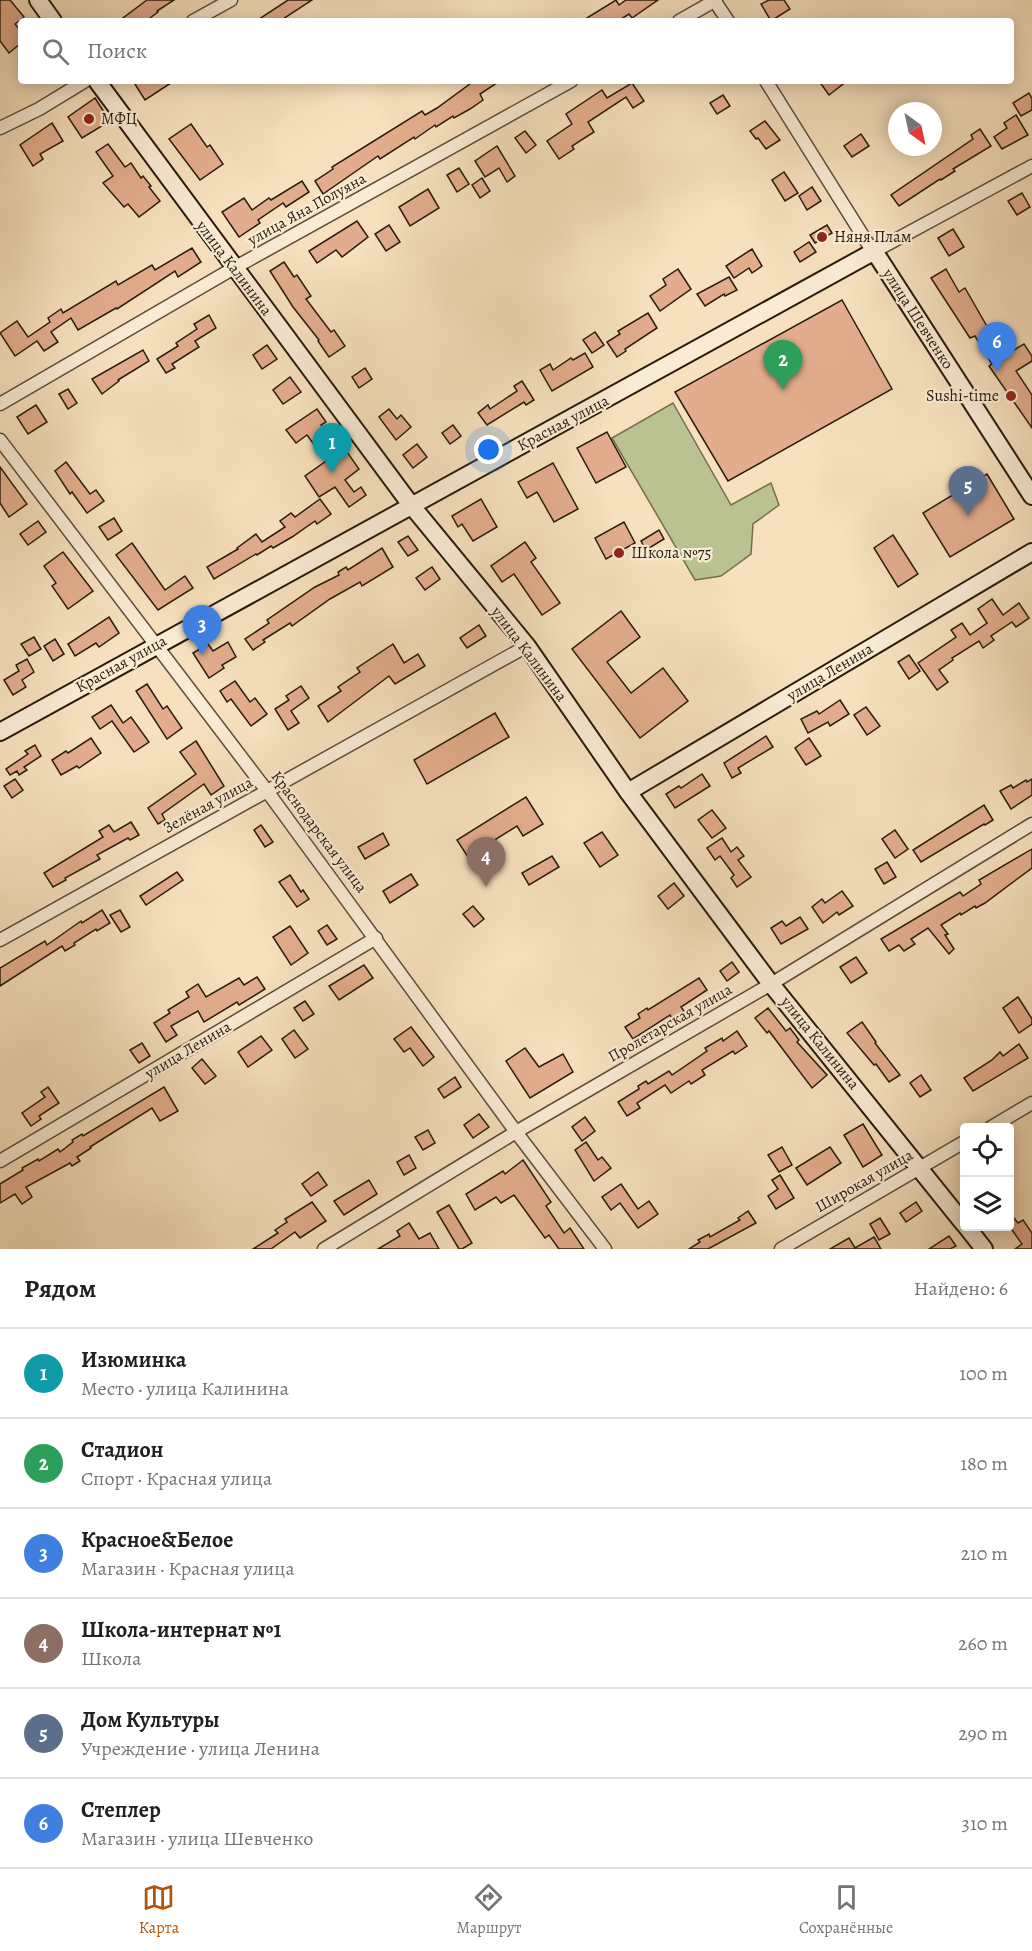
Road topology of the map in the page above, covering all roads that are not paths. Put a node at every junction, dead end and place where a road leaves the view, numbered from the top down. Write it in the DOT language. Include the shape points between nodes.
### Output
graph roads {
  1 [pos="38,0"];
  2 [pos="231,0"];
  3 [pos="715,0"];
  4 [pos="51,18"];
  5 [pos="198,18"];
  6 [pos="683,18"];
  7 [pos="726,18"];
  8 [pos="80,84"];
  9 [pos="99,84"];
  10 [pos="566,84"];
  11 [pos="768,84"];
  12 [pos="0,128"];
  13 [pos="1032,166"];
  14 [pos="873,252"];
  15 [pos="234,268"];
  16 [pos="0,404"];
  17 [pos="0,440"];
  18 [pos="1032,496"];
  19 [pos="411,505"];
  20 [pos="1032,552"];
  21 [pos="155,645"];
  22 [pos="527,646"];
  23 [pos="0,732"];
  24 [pos="267,791"];
  25 [pos="628,792"];
  26 [pos="1032,824"];
  27 [pos="376,938"];
  28 [pos="0,940"];
  29 [pos="771,984"];
  30 [pos="1032,1103"];
  31 [pos="998,1123"];
  32 [pos="516,1132"];
  33 [pos="960,1144"];
  34 [pos="0,1161"];
  35 [pos="920,1168"];
  36 [pos="960,1219"];
  37 [pos="970,1231"];
  38 [pos="324,1249"];
  39 [pos="605,1249"];
  40 [pos="781,1249"];
  41 [pos="984,1249"];
  1 -- 4 [label="street"];
  2 -- 5 [label="street"];
  3 -- 6 [label="street"];
  3 -- 7 [label="street"];
  8 -- 12 [label="street"];
  9 -- 15 [label="street, улица Калинина"];
  10 -- 15 [label="street, улица Яна Полуяна"];
  11 -- 14 [label="street, улица Шевченко"];
  13 -- 14 [label="street, Красная улица"];
  14 -- 18 [label="street, улица Шевченко"];
  14 -- 19 [label="street, Красная улица"];
  15 -- 16 [label="street, улица Яна Полуяна"];
  15 -- 19 [label="street, улица Калинина"];
  17 -- 21 [label="street, Краснодарская улица"];
  19 -- 21 [label="street, Красная улица"];
  19 -- 22 [label="street, улица Калинина"];
  20 -- 25 [label="street, улица Ленина"];
  21 -- 23 [label="street, Красная улица"];
  21 -- 24 [label="street, Краснодарская улица"];
  22 -- 24 [label="street, Зелёная улица"];
  22 -- 25 [label="street, улица Калинина"];
  24 -- 27 [label="street, Краснодарская улица"];
  24 -- 28 [label="street, Зелёная улица"];
  25 -- 29 [label="street, улица Калинина"];
  26 -- 29 [label="street, Пролетарская улица"];
  27 -- 32 [label="street, Краснодарская улица"];
  27 -- 34 [label="street, улица Ленина"];
  29 -- 32 [label="street, Пролетарская улица"];
  29 -- 35 [label="street, улица Калинина"];
  30 -- 31 [label="street"];
  32 -- 38 [label="street, Пролетарская улица"];
  32 -- 39 [label="street, Краснодарская улица"];
  33 -- 35 [label="street, Широкая улица"];
  35 -- 36 [label="street, улица Калинина"];
  35 -- 40 [label="street, Широкая улица"];
  37 -- 41 [label="street, улица Калинина"];
}
